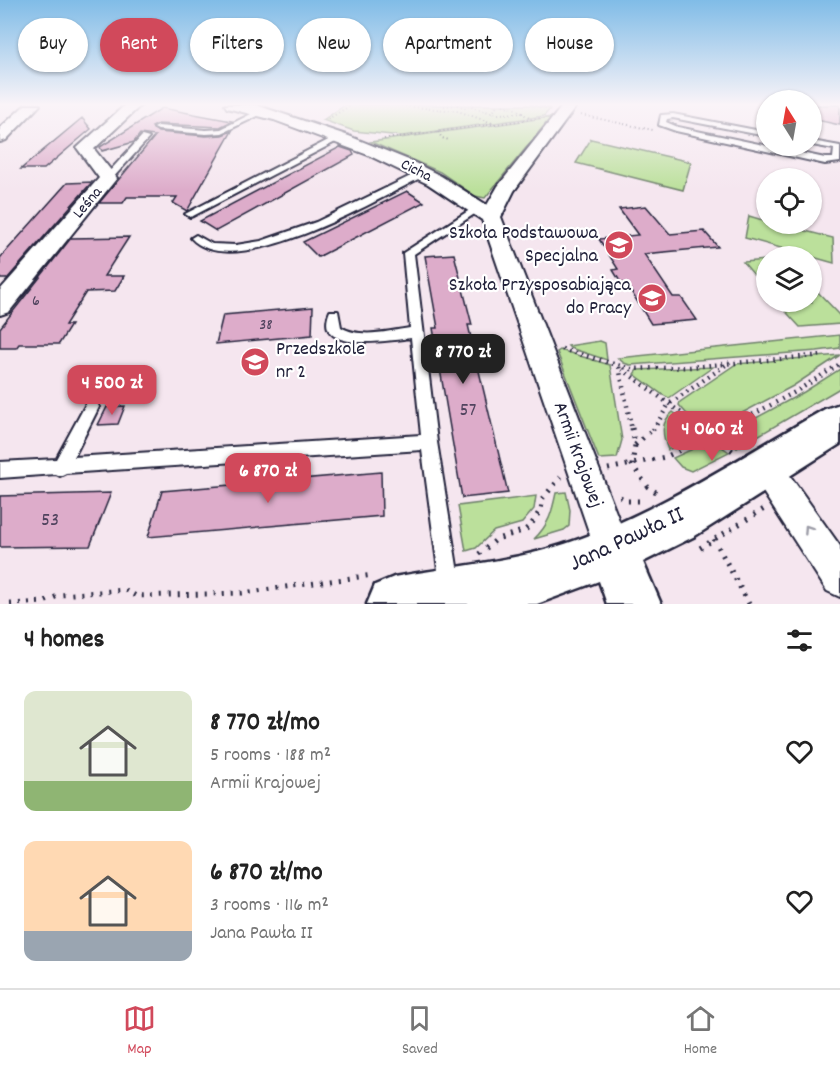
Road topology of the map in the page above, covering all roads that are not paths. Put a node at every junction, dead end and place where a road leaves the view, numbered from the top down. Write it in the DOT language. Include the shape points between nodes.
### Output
graph roads {
  1 [pos="102,133"];
  2 [pos="329,133"];
  3 [pos="544,133"];
  4 [pos="696,133"];
  5 [pos="341,137"];
  6 [pos="145,138"];
  7 [pos="822,145"];
  8 [pos="756,146"];
  9 [pos="839,148"];
  10 [pos="806,156"];
  11 [pos="423,173"];
  12 [pos="108,178"];
  13 [pos="485,212"];
  14 [pos="190,214"];
  15 [pos="196,238"];
  16 [pos="0,306"];
  17 [pos="334,314"];
  18 [pos="416,332"];
  19 [pos="92,407"];
  20 [pos="840,422"];
  21 [pos="429,442"];
  22 [pos="60,468"];
  23 [pos="0,470"];
  24 [pos="758,475"];
  25 [pos="613,551"];
  26 [pos="840,578"];
  27 [pos="449,580"];
  28 [pos="385,589"];
  29 [pos="634,604"];
  1 -- 12 [label="street, Leśna" via="85,148"];
  2 -- 5 [label="street, Cicha"];
  3 -- 13 [label="street"];
  4 -- 8 [label="lane"];
  5 -- 11 [label="street, Cicha"];
  5 -- 14 [label="lane"];
  6 -- 12 [label="lane"];
  7 -- 9 [label="lane"];
  9 -- 10 [label="lane" via="837,160"];
  11 -- 13 [label="street, Cicha"];
  11 -- 15 [label="lane" via="287,239 219,248 209,247"];
  12 -- 16 [label="street, Leśna"];
  13 -- 18 [label="lane" via="408,253"];
  13 -- 25 [label="street, Armii Krajowej"];
  17 -- 18 [label="lane" via="334,326 349,337"];
  18 -- 21 [label="lane"];
  19 -- 22 [label="lane"];
  20 -- 24 [label="street, Jana Pawła II"];
  21 -- 22 [label="lane"];
  21 -- 27 [label="lane"];
  22 -- 23 [label="lane"];
  24 -- 25 [label="street, Jana Pawła II"];
  26 -- 24 [label="street, one-way"];
  25 -- 27 [label="street, Jana Pawła II" via="534,579"];
  25 -- 29 [label="street"];
  27 -- 28 [label="street, Jana Pawła II"];
}
